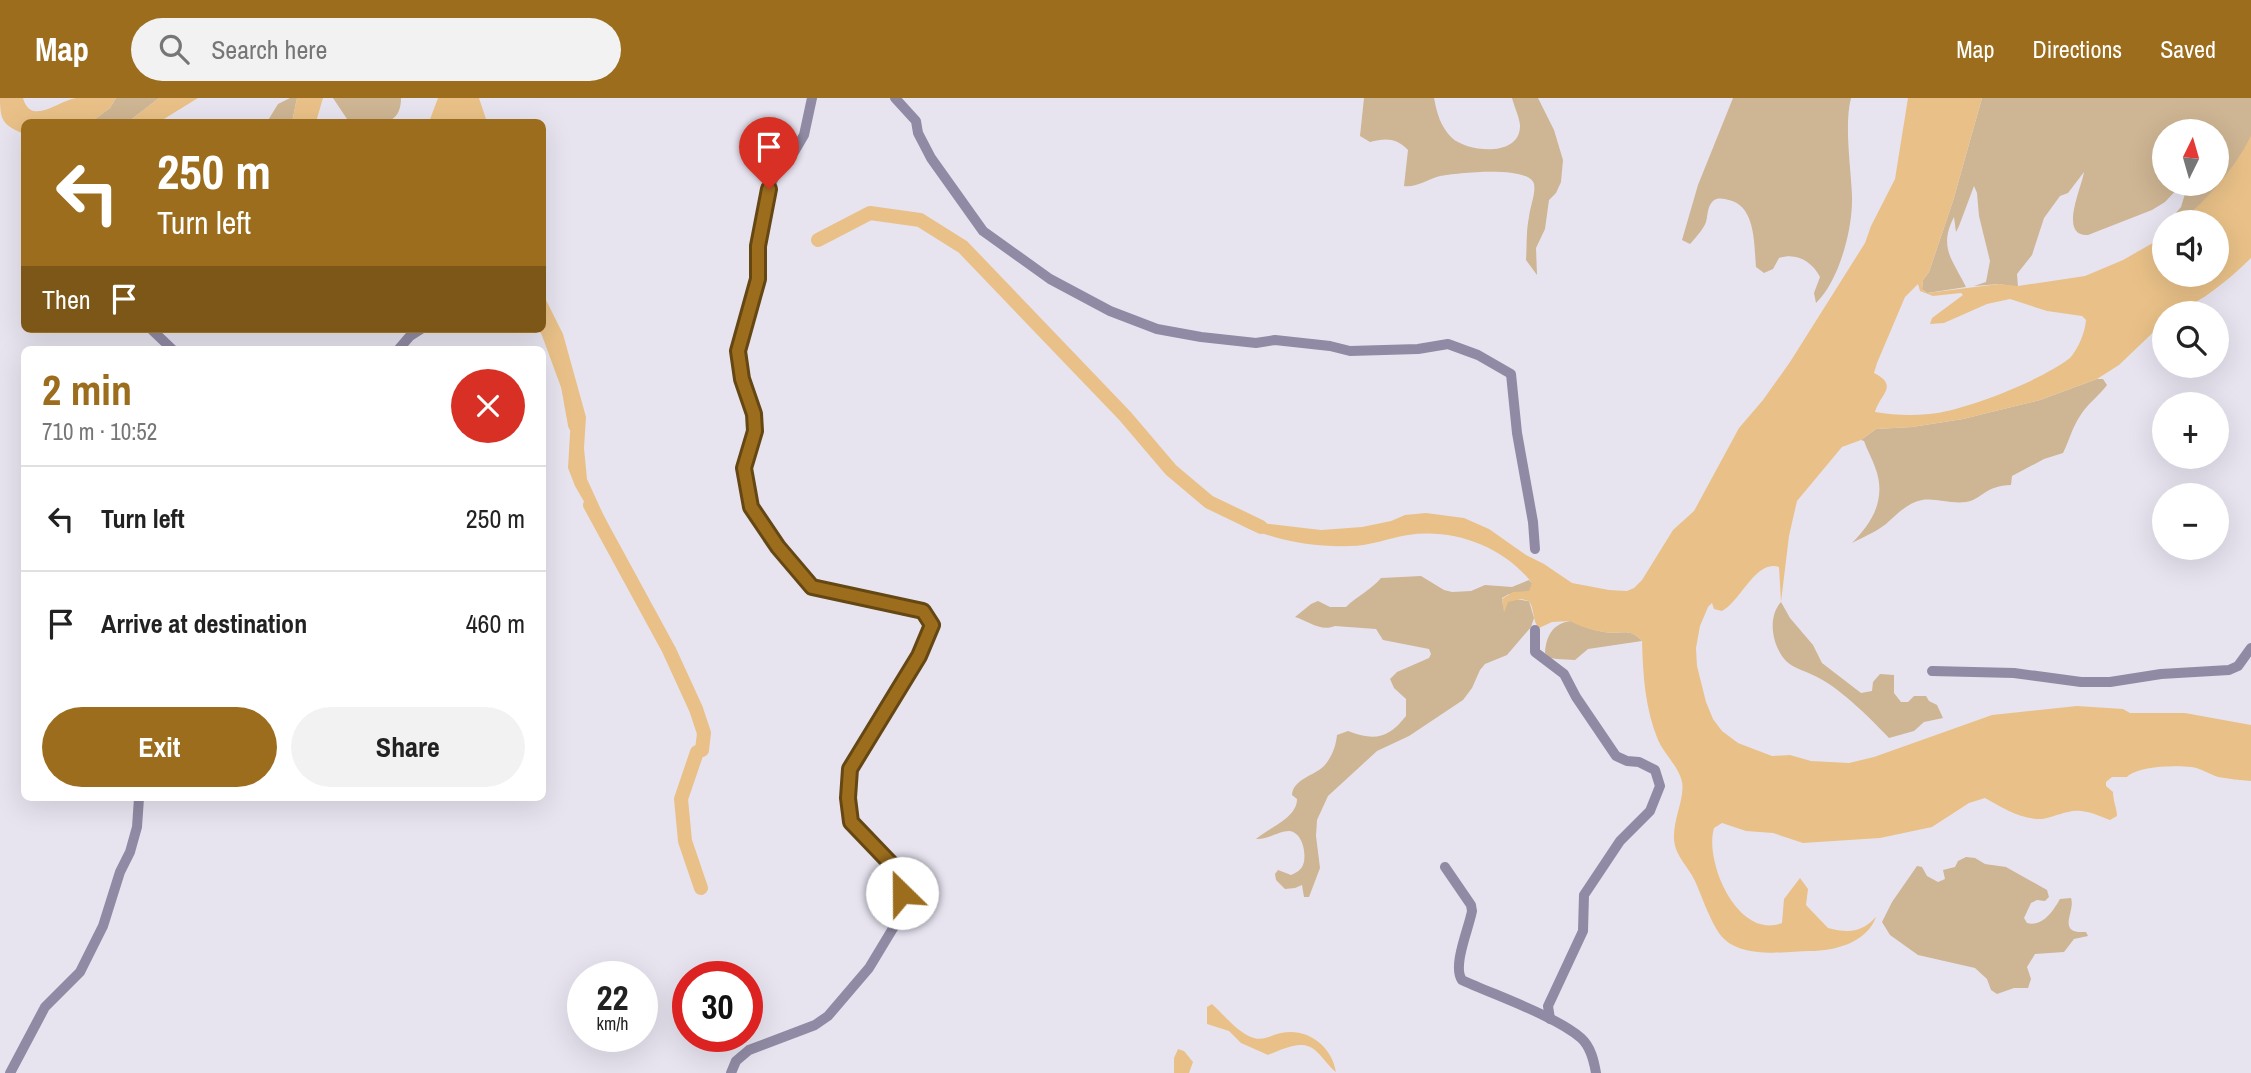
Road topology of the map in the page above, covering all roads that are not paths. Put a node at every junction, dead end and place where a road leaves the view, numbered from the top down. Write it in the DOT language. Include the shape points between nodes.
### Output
graph roads {
  1 [pos="812,98"];
  2 [pos="895,98"];
  3 [pos="155,333"];
  4 [pos="415,333"];
  5 [pos="169,346"];
  6 [pos="401,346"];
  7 [pos="1535,549"];
  8 [pos="1535,630"];
  9 [pos="2251,648"];
  10 [pos="1932,671"];
  11 [pos="139,801"];
  12 [pos="1445,867"];
  13 [pos="1550,1019"];
  14 [pos="10,1073"];
  15 [pos="731,1073"];
  16 [pos="1596,1073"];
  1 -- 15 [label="street" via="804,135 780,163 769,189 758,246 758,279 738,351 754,414 755,431 744,468 751,507 812,587 923,611 932,625 919,656 850,769 851,822 900,876 898,920 869,968 828,1016 749,1050"];
  2 -- 7 [label="street" via="916,121 931,158 983,231 1050,279 1110,311 1157,329 1256,343 1275,340 1350,351 1448,344 1511,374"];
  3 -- 5 [label="street"];
  4 -- 6 [label="street"];
  8 -- 13 [label="street" via="1535,652 1564,674 1616,756 1654,771 1660,786 1650,811 1620,841 1584,895 1583,931 1548,1006"];
  9 -- 10 [label="street" via="2238,666 2229,670 2110,682"];
  11 -- 14 [label="street" via="130,852 103,926 80,972 45,1007"];
  12 -- 13 [label="street" via="1472,911 1458,975"];
  13 -- 16 [label="street" via="1583,1039 1593,1055"];
}
